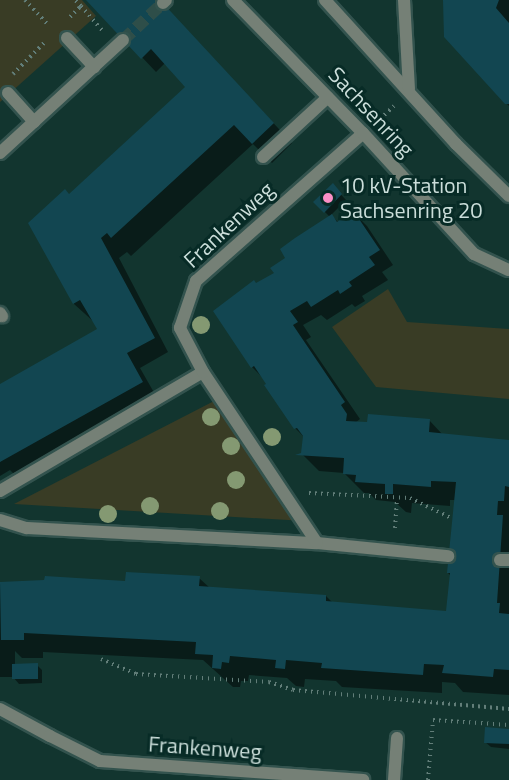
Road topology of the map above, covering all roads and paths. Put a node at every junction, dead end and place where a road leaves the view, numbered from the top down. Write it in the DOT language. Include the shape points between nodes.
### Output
graph roads {
  1 [pos="25,0"];
  2 [pos="75,0"];
  3 [pos="233,0"];
  4 [pos="325,0"];
  5 [pos="404,0"];
  6 [pos="81,6"];
  7 [pos="68,19"];
  8 [pos="67,38"];
  9 [pos="120,43"];
  10 [pos="94,66"];
  11 [pos="8,79"];
  12 [pos="409,89"];
  13 [pos="8,93"];
  14 [pos="328,97"];
  15 [pos="34,122"];
  16 [pos="363,133"];
  17 [pos="0,153"];
  18 [pos="263,157"];
  19 [pos="509,196"];
  20 [pos="509,270"];
  21 [pos="203,372"];
  22 [pos="0,491"];
  23 [pos="283,491"];
  24 [pos="398,498"];
  25 [pos="451,518"];
  26 [pos="0,520"];
  27 [pos="317,543"];
  28 [pos="394,550"];
  29 [pos="448,556"];
  30 [pos="100,659"];
  31 [pos="0,709"];
  32 [pos="509,709"];
  33 [pos="509,725"];
  34 [pos="397,738"];
  35 [pos="363,780"];
  36 [pos="394,780"];
  37 [pos="428,780"];
  1 -- 11 [label="path" via="54,33"];
  2 -- 6 [label="path"];
  3 -- 14 [label="street, Sachsenring"];
  4 -- 12 [label="street"];
  5 -- 12 [label="street"];
  6 -- 7 [label="path"];
  6 -- 9 [label="path"];
  8 -- 10 [label="street"];
  9 -- 10 [label="street"];
  10 -- 15 [label="street"];
  12 -- 16 [label="path"];
  12 -- 19 [label="street" via="456,144"];
  13 -- 15 [label="street"];
  14 -- 16 [label="street, Sachsenring"];
  14 -- 18 [label="street"];
  15 -- 17 [label="street"];
  16 -- 20 [label="street, Sachsenring" via="474,254"];
  16 -- 21 [label="street, Frankenweg" via="196,281 180,328"];
  21 -- 22 [label="street"];
  21 -- 23 [label="street, Frankenweg"];
  23 -- 24 [label="path"];
  23 -- 27 [label="street, Frankenweg"];
  24 -- 25 [label="path" via="410,498"];
  24 -- 28 [label="path"];
  26 -- 27 [label="street" via="27,528"];
  27 -- 28 [label="street"];
  28 -- 29 [label="street"];
  30 -- 32 [label="path" via="136,674 269,682 293,690"];
  31 -- 35 [label="street, Frankenweg" via="100,761"];
  33 -- 37 [label="path" via="433,720"];
  34 -- 36 [label="street"];
}
